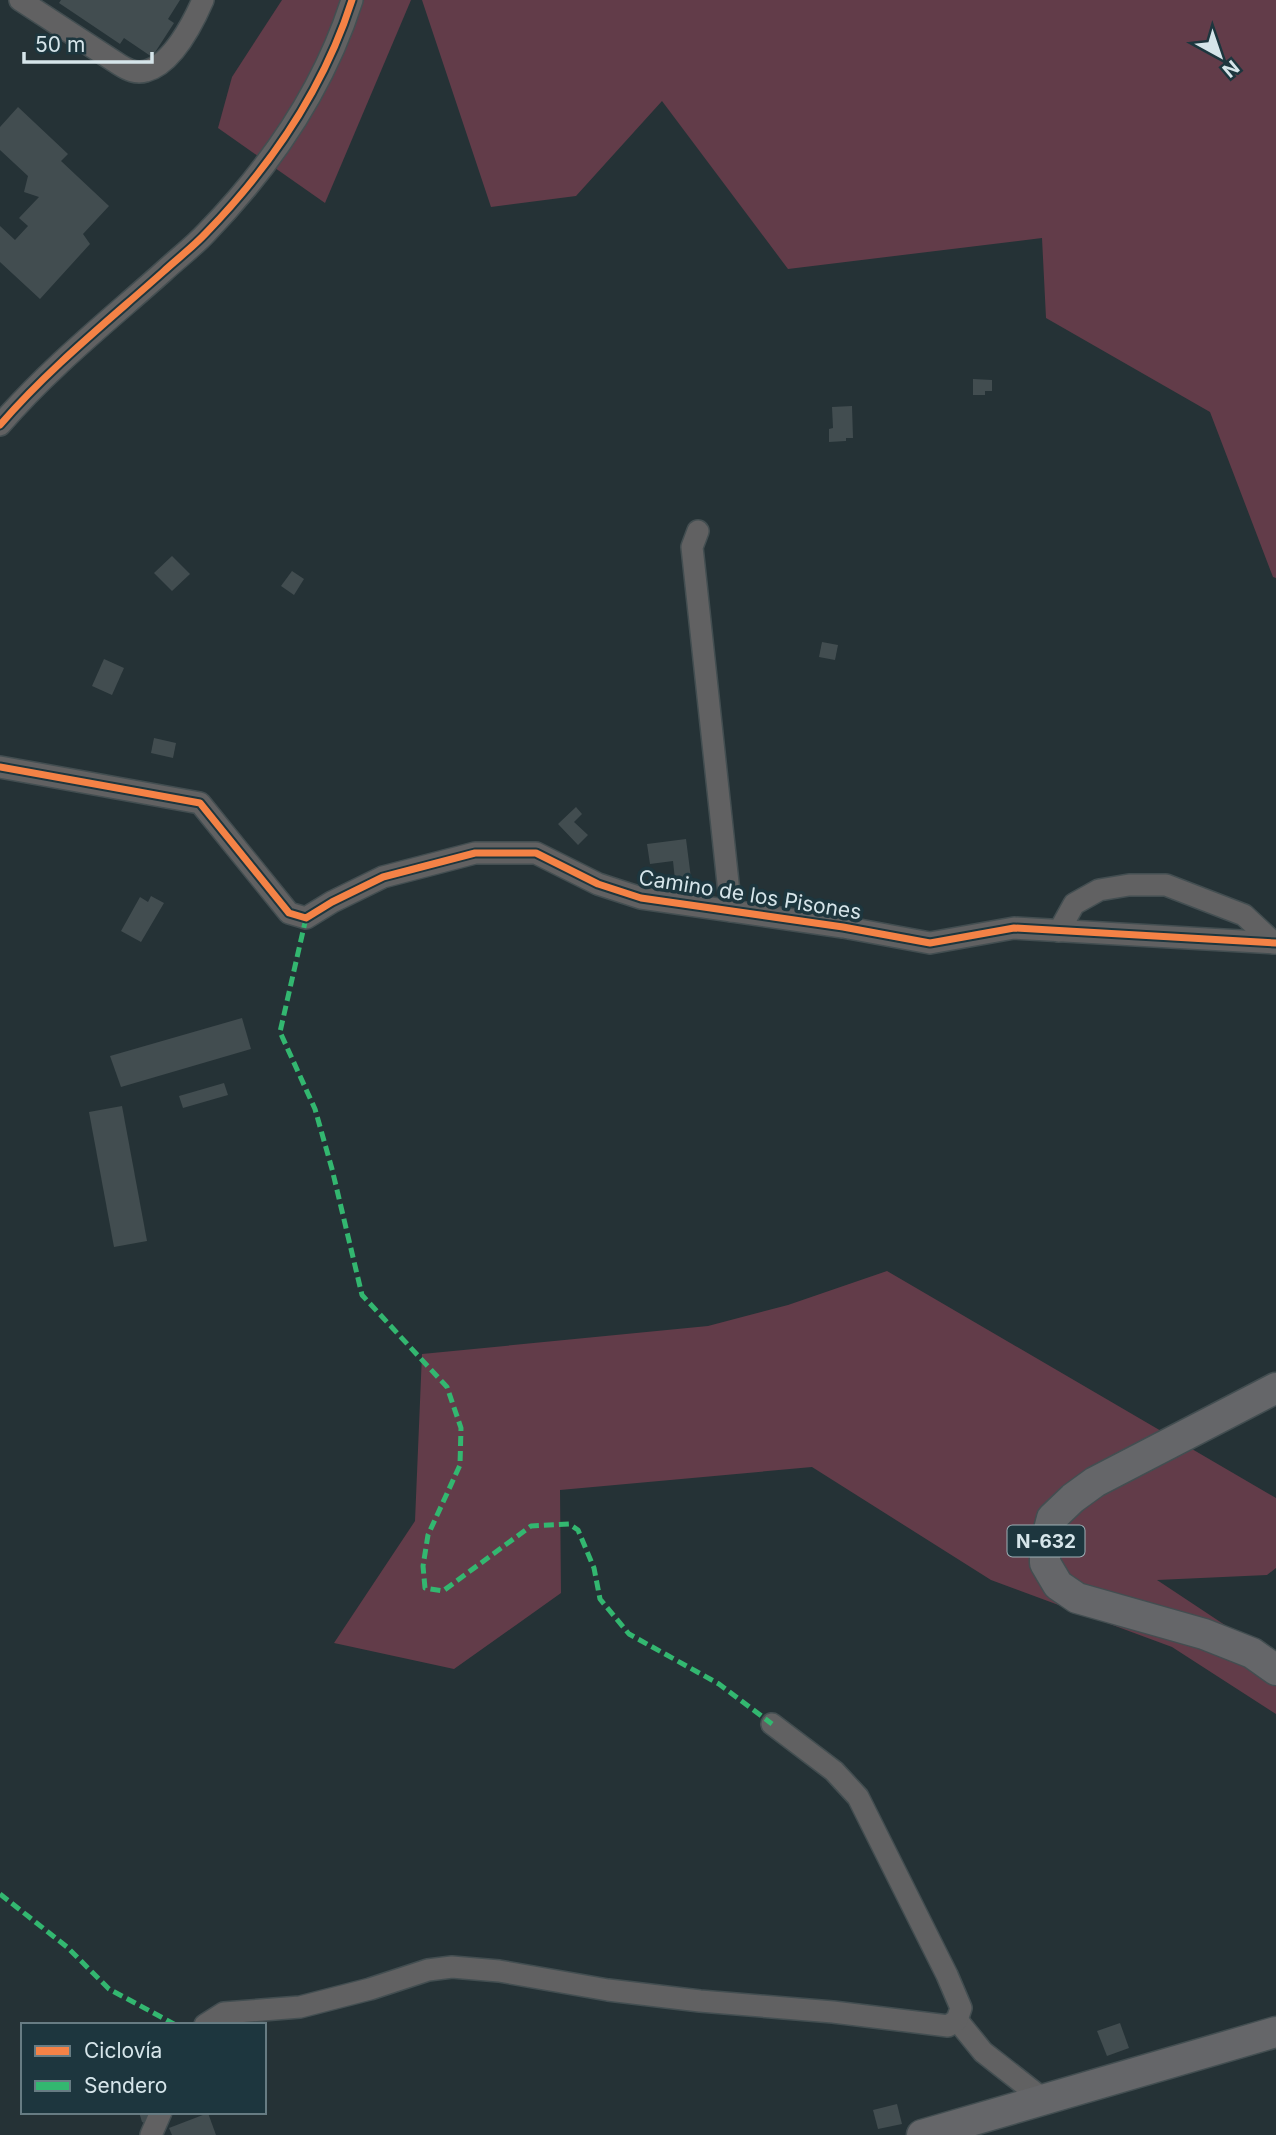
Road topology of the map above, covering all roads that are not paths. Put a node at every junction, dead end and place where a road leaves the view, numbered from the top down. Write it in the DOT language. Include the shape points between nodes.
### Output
graph roads {
  1 [pos="20,0"];
  2 [pos="203,0"];
  3 [pos="352,0"];
  4 [pos="0,425"];
  5 [pos="698,531"];
  6 [pos="0,767"];
  7 [pos="730,912"];
  8 [pos="1059,931"];
  9 [pos="1275,943"];
  10 [pos="1276,1388"];
  11 [pos="1276,1670"];
  12 [pos="772,1724"];
  13 [pos="957,2020"];
  14 [pos="208,2023"];
  15 [pos="1276,2032"];
  16 [pos="1043,2099"];
  17 [pos="160,2114"];
  18 [pos="151,2135"];
  19 [pos="922,2135"];
  1 -- 2 [label="street" via="120,65 145,72 167,58"];
  3 -- 4 [label="street" via="315,87 276,152 206,233 68,356"];
  5 -- 7 [label="street" via="692,547"];
  6 -- 7 [label="street, Camino de los Pisones" via="200,803 289,913 306,918 383,877 475,853 536,853 598,884 641,898"];
  7 -- 8 [label="street, Camino de los Pisones" via="930,943 1014,928"];
  8 -- 9 [label="street, Camino de los Pisones"];
  8 -- 9 [label="street" via="1074,904 1099,890 1166,885 1244,915"];
  10 -- 11 [label="highway, N-632" via="1096,1482 1052,1518 1045,1545 1045,1563 1058,1585 1077,1598 1204,1634 1252,1653"];
  12 -- 13 [label="street" via="834,1771 858,1797 947,1975 961,2008"];
  13 -- 14 [label="street" via="948,2026 700,2001 452,1968 428,1970 300,2007 225,2013"];
  13 -- 16 [label="street" via="983,2052"];
  15 -- 16 [label="highway"];
  16 -- 19 [label="highway"];
  17 -- 18 [label="street"];
}
